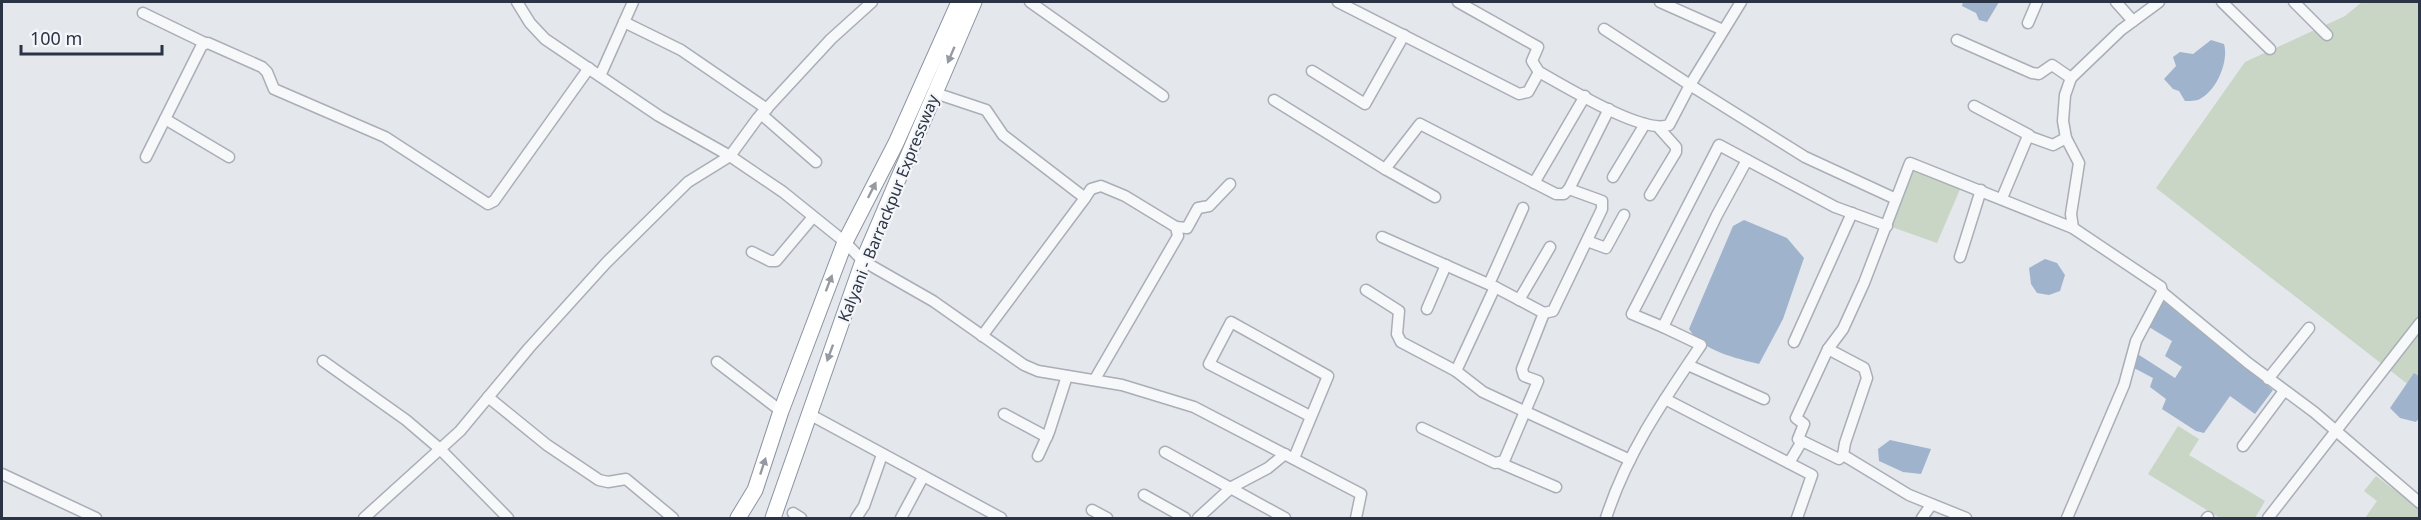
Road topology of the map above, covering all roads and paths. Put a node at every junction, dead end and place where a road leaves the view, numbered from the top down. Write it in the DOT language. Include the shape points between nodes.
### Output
graph roads {
  1 [pos="517,2"];
  2 [pos="633,2"];
  3 [pos="872,2"];
  4 [pos="959,2"];
  5 [pos="974,2"];
  6 [pos="1030,2"];
  7 [pos="1338,2"];
  8 [pos="1458,2"];
  9 [pos="1660,2"];
  10 [pos="1741,2"];
  11 [pos="2037,2"];
  12 [pos="2116,2"];
  13 [pos="2159,2"];
  14 [pos="2222,2"];
  15 [pos="2294,2"];
  16 [pos="143,13"];
  17 [pos="624,21"];
  18 [pos="2133,21"];
  19 [pos="2028,23"];
  20 [pos="1604,29"];
  21 [pos="1723,30"];
  22 [pos="1404,35"];
  23 [pos="2327,35"];
  24 [pos="1957,40"];
  25 [pos="205,43"];
  26 [pos="2270,49"];
  27 [pos="589,68"];
  28 [pos="1312,71"];
  29 [pos="1539,72"];
  30 [pos="600,76"];
  31 [pos="2071,78"];
  32 [pos="1690,85"];
  33 [pos="935,93"];
  34 [pos="1163,96"];
  35 [pos="1585,96"];
  36 [pos="1274,100"];
  37 [pos="1974,106"];
  38 [pos="1609,109"];
  39 [pos="764,112"];
  40 [pos="165,119"];
  41 [pos="1645,124"];
  42 [pos="1659,128"];
  43 [pos="2029,135"];
  44 [pos="2066,138"];
  45 [pos="730,156"];
  46 [pos="146,157"];
  47 [pos="229,157"];
  48 [pos="1747,160"];
  49 [pos="816,162"];
  50 [pos="1385,169"];
  51 [pos="1613,177"];
  52 [pos="1534,183"];
  53 [pos="1230,184"];
  54 [pos="1569,189"];
  55 [pos="1981,190"];
  56 [pos="1650,195"];
  57 [pos="1435,196"];
  58 [pos="1085,198"];
  59 [pos="2002,198"];
  60 [pos="1896,199"];
  61 [pos="1523,208"];
  62 [pos="1852,213"];
  63 [pos="1624,215"];
  64 [pos="813,218"];
  65 [pos="1887,226"];
  66 [pos="1176,227"];
  67 [pos="2073,228"];
  68 [pos="1382,237"];
  69 [pos="845,242"];
  70 [pos="1587,242"];
  71 [pos="1550,247"];
  72 [pos="752,252"];
  73 [pos="1960,257"];
  74 [pos="863,261"];
  75 [pos="1446,265"];
  76 [pos="1492,286"];
  77 [pos="1366,290"];
  78 [pos="2162,292"];
  79 [pos="1519,300"];
  80 [pos="1427,309"];
  81 [pos="1544,313"];
  82 [pos="2420,323"];
  83 [pos="1663,327"];
  84 [pos="2309,328"];
  85 [pos="982,336"];
  86 [pos="1794,342"];
  87 [pos="1828,349"];
  88 [pos="323,361"];
  89 [pos="717,362"];
  90 [pos="1688,365"];
  91 [pos="1456,371"];
  92 [pos="1067,376"];
  93 [pos="1095,379"];
  94 [pos="2268,379"];
  95 [pos="2284,391"];
  96 [pos="488,397"];
  97 [pos="1665,399"];
  98 [pos="1764,399"];
  99 [pos="1526,410"];
  100 [pos="781,411"];
  101 [pos="809,414"];
  102 [pos="1004,414"];
  103 [pos="1310,416"];
  104 [pos="1422,428"];
  105 [pos="2337,432"];
  106 [pos="1047,437"];
  107 [pos="1802,441"];
  108 [pos="2243,446"];
  109 [pos="440,449"];
  110 [pos="1165,452"];
  111 [pos="882,455"];
  112 [pos="1844,455"];
  113 [pos="1038,456"];
  114 [pos="1289,456"];
  115 [pos="1630,460"];
  116 [pos="1500,463"];
  117 [pos="1789,463"];
  118 [pos="2,474"];
  119 [pos="924,477"];
  120 [pos="1232,487"];
  121 [pos="1556,487"];
  122 [pos="1144,495"];
  123 [pos="2420,503"];
  124 [pos="1931,505"];
  125 [pos="1092,510"];
  126 [pos="96,519"];
  127 [pos="364,519"];
  128 [pos="508,519"];
  129 [pos="673,519"];
  130 [pos="738,519"];
  131 [pos="773,519"];
  132 [pos="856,519"];
  133 [pos="901,519"];
  134 [pos="1000,519"];
  135 [pos="1107,519"];
  136 [pos="1185,519"];
  137 [pos="1198,519"];
  138 [pos="1285,519"];
  139 [pos="1356,519"];
  140 [pos="1606,519"];
  141 [pos="1797,519"];
  142 [pos="1923,519"];
  143 [pos="1966,519"];
  144 [pos="2067,519"];
  145 [pos="2268,519"];
  1 -- 27 [label="street" via="545,39"];
  2 -- 17 [label="street"];
  3 -- 39 [label="street" via="831,39"];
  69 -- 4 [label="highway, one-way" via="896,143"];
  5 -- 33 [label="highway, Kalyani - Barrackpur Expressway, one-way"];
  6 -- 34 [label="street"];
  7 -- 22 [label="street"];
  8 -- 29 [label="street" via="1538,47 1532,61"];
  9 -- 21 [label="street"];
  10 -- 21 [label="street"];
  11 -- 19 [label="street"];
  12 -- 18 [label="street"];
  13 -- 18 [label="street"];
  14 -- 26 [label="street"];
  15 -- 23 [label="street"];
  16 -- 25 [label="street"];
  17 -- 30 [label="street"];
  17 -- 39 [label="street" via="681,50"];
  18 -- 31 [label="street"];
  20 -- 32 [label="street"];
  21 -- 32 [label="street"];
  22 -- 28 [label="street" via="1365,104"];
  22 -- 29 [label="street" via="1519,94 1528,92"];
  24 -- 31 [label="street" via="2032,73 2039,74 2052,65"];
  25 -- 27 [label="street" via="262,67 274,89 385,137 488,204 494,201"];
  25 -- 40 [label="street"];
  27 -- 30 [label="street"];
  29 -- 35 [label="street"];
  30 -- 45 [label="street" via="659,116"];
  31 -- 44 [label="street" via="2065,95"];
  32 -- 42 [label="street" via="1669,125"];
  32 -- 60 [label="street" via="1805,157"];
  33 -- 58 [label="street" via="986,110 1003,135"];
  33 -- 74 [label="highway, Kalyani - Barrackpur Expressway"];
  35 -- 38 [label="street"];
  35 -- 52 [label="street"];
  36 -- 50 [label="street"];
  37 -- 43 [label="street"];
  38 -- 41 [label="street"];
  38 -- 54 [label="street"];
  39 -- 45 [label="street"];
  39 -- 49 [label="street"];
  40 -- 46 [label="street"];
  40 -- 47 [label="street"];
  41 -- 42 [label="street"];
  41 -- 51 [label="street"];
  42 -- 56 [label="street" via="1676,152"];
  43 -- 44 [label="street" via="2053,145"];
  43 -- 59 [label="street"];
  44 -- 67 [label="street" via="2079,164 2071,214"];
  45 -- 64 [label="street"];
  45 -- 96 [label="street" via="688,182 653,215"];
  48 -- 62 [label="street"];
  48 -- 83 [label="street"];
  48 -- 83 [label="street" via="1719,145 1632,314"];
  50 -- 52 [label="street" via="1420,124"];
  50 -- 57 [label="street"];
  52 -- 54 [label="street" via="1560,194"];
  53 -- 66 [label="street" via="1209,206 1198,208 1187,228"];
  54 -- 70 [label="street" via="1602,201"];
  55 -- 59 [label="street"];
  55 -- 60 [label="street" via="1910,163"];
  55 -- 73 [label="street"];
  58 -- 66 [label="street" via="1091,189 1101,186"];
  58 -- 85 [label="street"];
  59 -- 67 [label="street"];
  60 -- 65 [label="street"];
  61 -- 76 [label="street"];
  62 -- 65 [label="street"];
  62 -- 86 [label="street"];
  63 -- 70 [label="street" via="1606,248"];
  64 -- 69 [label="street"];
  64 -- 72 [label="street" via="776,261"];
  65 -- 87 [label="street" via="1843,329"];
  66 -- 93 [label="street" via="1178,236"];
  67 -- 78 [label="street" via="2158,284"];
  68 -- 75 [label="street"];
  69 -- 74 [label="street"];
  100 -- 69 [label="highway, one-way"];
  70 -- 81 [label="street" via="1553,311"];
  71 -- 79 [label="street"];
  74 -- 85 [label="street" via="933,301"];
  74 -- 101 [label="highway, Kalyani - Barrackpur Expressway, one-way"];
  75 -- 76 [label="street"];
  75 -- 80 [label="street"];
  76 -- 79 [label="street"];
  76 -- 91 [label="street"];
  77 -- 91 [label="street" via="1399,311 1397,334 1401,342"];
  78 -- 94 [label="street"];
  78 -- 144 [label="street" via="2136,341 2124,385"];
  79 -- 81 [label="street"];
  81 -- 99 [label="street" via="1522,369 1524,376 1538,381"];
  82 -- 105 [label="street"];
  83 -- 90 [label="street" via="1701,345"];
  84 -- 94 [label="street"];
  85 -- 92 [label="street" via="1024,365"];
  87 -- 107 [label="street" via="1796,418 1804,424 1798,439"];
  87 -- 112 [label="street" via="1864,368 1867,378"];
  88 -- 109 [label="street"];
  89 -- 100 [label="street"];
  90 -- 97 [label="street"];
  90 -- 98 [label="street"];
  91 -- 99 [label="street" via="1483,392"];
  92 -- 93 [label="street"];
  92 -- 106 [label="street"];
  93 -- 114 [label="street" via="1194,407"];
  94 -- 95 [label="street"];
  95 -- 105 [label="street"];
  95 -- 108 [label="street"];
  96 -- 109 [label="street"];
  96 -- 129 [label="street" via="564,457 604,482 626,479"];
  97 -- 115 [label="street"];
  97 -- 117 [label="street"];
  99 -- 115 [label="street"];
  99 -- 116 [label="street"];
  130 -- 100 [label="highway, one-way" via="755,490"];
  101 -- 111 [label="street"];
  101 -- 131 [label="highway, Kalyani - Barrackpur Expressway"];
  102 -- 106 [label="street"];
  103 -- 103 [label="street" via="1328,376 1231,322 1209,364"];
  103 -- 114 [label="street"];
  104 -- 116 [label="street"];
  105 -- 123 [label="street"];
  105 -- 145 [label="street"];
  106 -- 113 [label="street"];
  107 -- 112 [label="street" via="1839,459"];
  107 -- 117 [label="street"];
  109 -- 127 [label="street"];
  109 -- 128 [label="street"];
  110 -- 120 [label="street"];
  111 -- 119 [label="street"];
  111 -- 132 [label="street"];
  112 -- 124 [label="street"];
  114 -- 120 [label="street"];
  114 -- 139 [label="street" via="1361,494"];
  115 -- 140 [label="street"];
  116 -- 121 [label="street"];
  117 -- 141 [label="street" via="1812,475"];
  118 -- 126 [label="street"];
  119 -- 133 [label="street"];
  119 -- 134 [label="street"];
  120 -- 137 [label="street"];
  120 -- 138 [label="street"];
  122 -- 136 [label="street"];
  124 -- 142 [label="street"];
  124 -- 143 [label="street"];
  125 -- 135 [label="street"];
}
